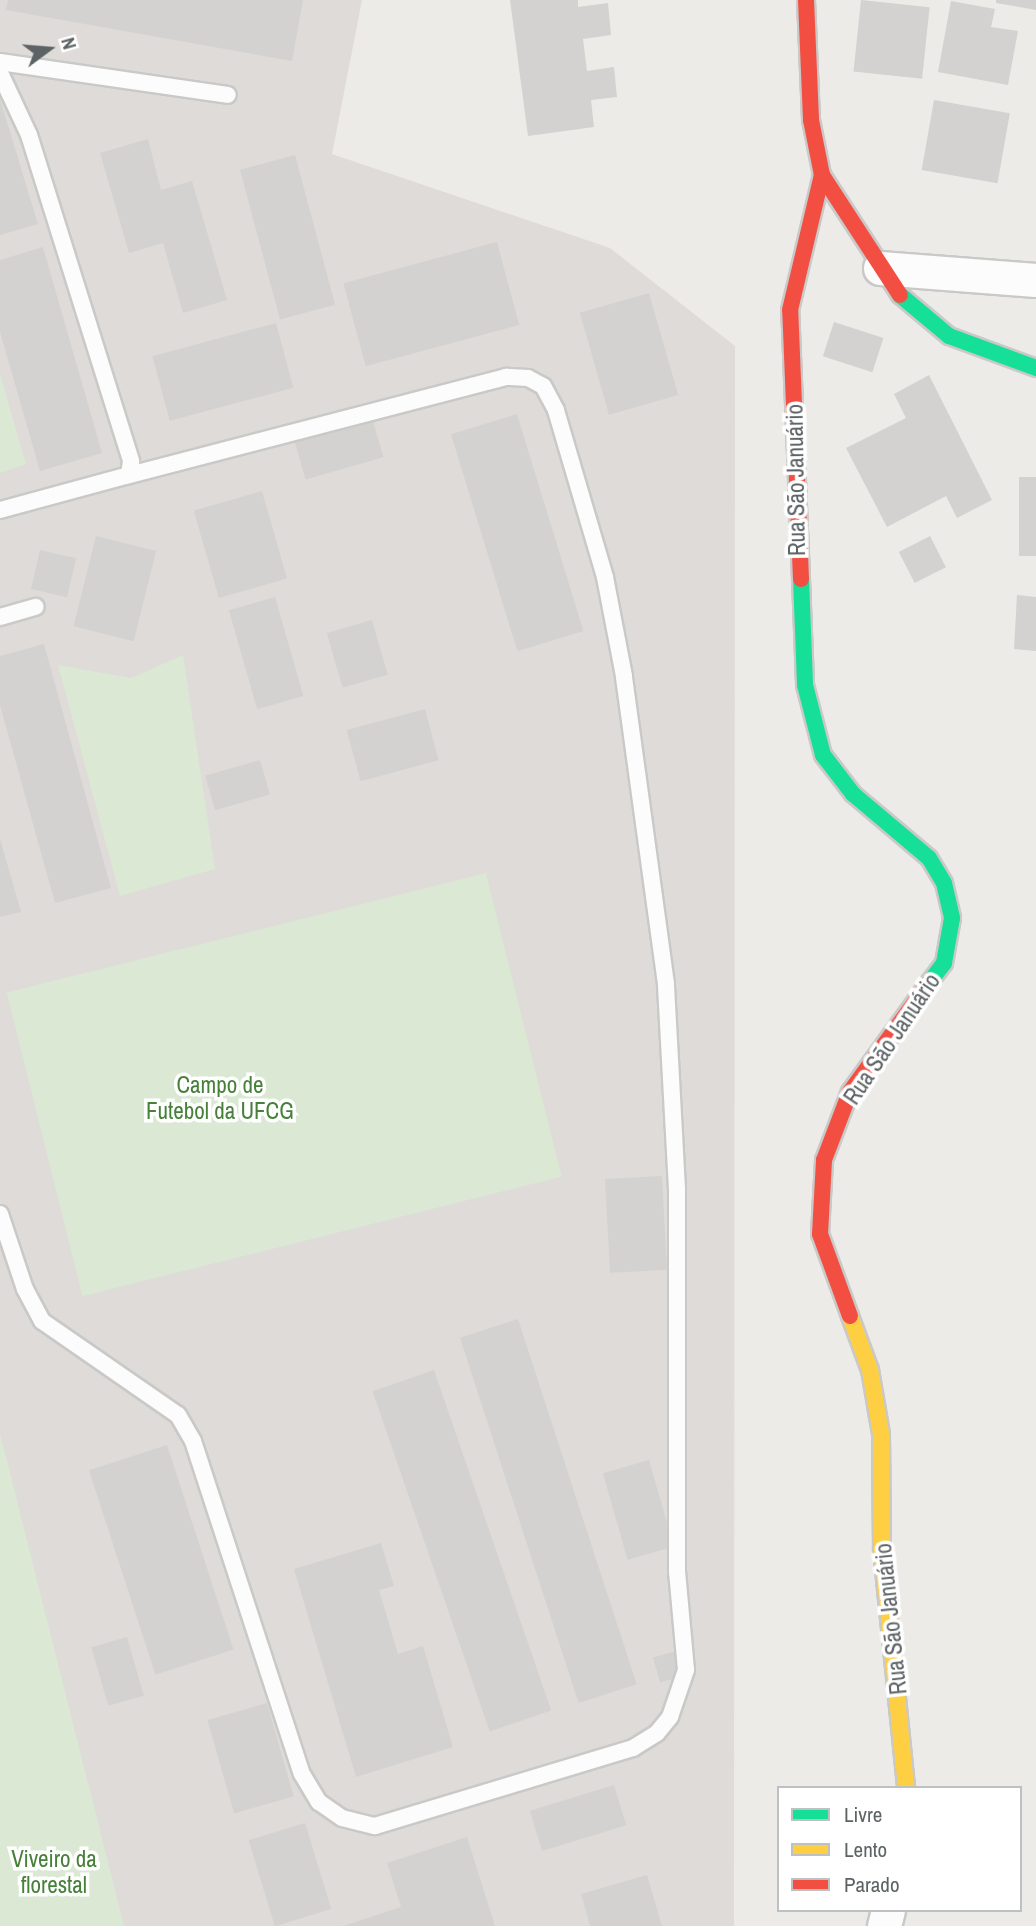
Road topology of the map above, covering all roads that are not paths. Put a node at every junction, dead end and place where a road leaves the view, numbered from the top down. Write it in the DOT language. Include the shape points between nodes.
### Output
graph roads {
  1 [pos="806,0"];
  2 [pos="0,62"];
  3 [pos="0,73"];
  4 [pos="228,95"];
  5 [pos="822,175"];
  6 [pos="880,268"];
  7 [pos="1036,280"];
  8 [pos="1036,368"];
  9 [pos="129,475"];
  10 [pos="0,510"];
  11 [pos="36,607"];
  12 [pos="0,617"];
  13 [pos="0,1214"];
  14 [pos="906,1786"];
  1 -- 5 [label="street, Rua São Januário" via="811,120"];
  2 -- 4 [label="lane"];
  3 -- 9 [label="lane" via="29,135 128,445"];
  5 -- 6 [label="street"];
  5 -- 14 [label="street, Rua São Januário" via="789,310 805,685 822,755 853,794 929,858 944,883 952,918 944,964 850,1093 824,1160 821,1209 820,1234 870,1370 881,1434 882,1550"];
  6 -- 7 [label="street"];
  6 -- 8 [label="street" via="904,300 949,336"];
  9 -- 10 [label="lane"];
  9 -- 13 [label="lane" via="506,377 528,378 543,386 556,410 605,576 634,731 666,984 677,1189 677,1572 686,1670 670,1717 657,1733 633,1748 375,1826 342,1818 319,1802 302,1774 192,1441 178,1415 42,1321 25,1289"];
  11 -- 12 [label="lane"];
}
